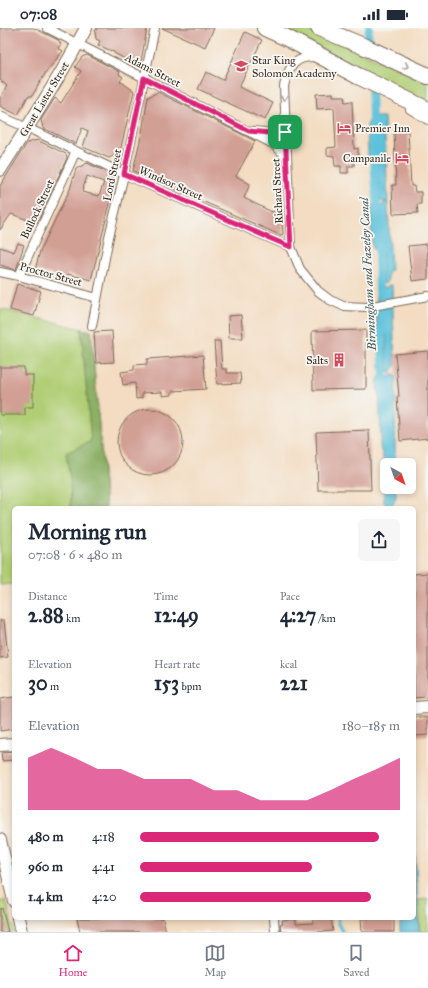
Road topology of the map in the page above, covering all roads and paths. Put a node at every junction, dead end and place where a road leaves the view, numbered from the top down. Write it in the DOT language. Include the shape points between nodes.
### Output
graph roads {
  1 [pos="47,28"];
  2 [pos="86,28"];
  3 [pos="155,28"];
  4 [pos="265,28"];
  5 [pos="319,28"];
  6 [pos="78,44"];
  7 [pos="322,57"];
  8 [pos="428,76"];
  9 [pos="144,78"];
  10 [pos="392,92"];
  11 [pos="428,110"];
  12 [pos="0,116"];
  13 [pos="428,120"];
  14 [pos="27,128"];
  15 [pos="249,131"];
  16 [pos="285,133"];
  17 [pos="276,146"];
  18 [pos="76,152"];
  19 [pos="287,157"];
  20 [pos="0,170"];
  21 [pos="124,174"];
  22 [pos="291,247"];
  23 [pos="0,272"];
  24 [pos="19,276"];
  25 [pos="428,296"];
  26 [pos="97,298"];
  27 [pos="92,326"];
  28 [pos="428,707"];
  29 [pos="416,708"];
  30 [pos="12,744"];
  31 [pos="0,745"];
  32 [pos="0,840"];
  33 [pos="12,892"];
  34 [pos="18,920"];
  35 [pos="274,920"];
  36 [pos="21,932"];
  37 [pos="274,932"];
  1 -- 6 [label="street, Adams Street"];
  2 -- 6 [label="main road, Great Lister Street"];
  3 -- 9 [label="street, Lord Street"];
  4 -- 7 [label="highway"];
  5 -- 8 [label="highway, one-way"];
  6 -- 9 [label="street, Adams Street"];
  6 -- 14 [label="main road, Great Lister Street"];
  7 -- 10 [label="highway"];
  7 -- 16 [label="street, Richard Street, one-way" via="304,58 293,63 288,72 284,86"];
  9 -- 15 [label="street, Adams Street"];
  9 -- 21 [label="street, Lord Street"];
  10 -- 11 [label="highway"];
  10 -- 13 [label="street" via="412,111"];
  12 -- 14 [label="street, Windsor Street"];
  14 -- 18 [label="street, Windsor Street"];
  14 -- 20 [label="main road, Great Lister Street"];
  15 -- 16 [label="street, Adams Street"];
  15 -- 17 [label="street, Adams Street"];
  16 -- 17 [label="street, Richard Street"];
  16 -- 19 [label="street, Richard Street"];
  17 -- 19 [label="street, Adams Street"];
  18 -- 21 [label="street, Windsor Street"];
  18 -- 24 [label="street, Bullock Street"];
  19 -- 22 [label="street, Richard Street"];
  21 -- 22 [label="street, Windsor Street"];
  21 -- 26 [label="street, Lord Street"];
  22 -- 25 [label="street, Richard Street" via="300,269 318,291 343,306 367,307"];
  23 -- 24 [label="street, Proctor Street"];
  24 -- 26 [label="street, Proctor Street"];
  26 -- 27 [label="street, Lord Street"];
  28 -- 29 [label="main road"];
  30 -- 31 [label="main road"];
  32 -- 33 [label="main road"];
  34 -- 36 [label="main road"];
  35 -- 37 [label="street"];
}
